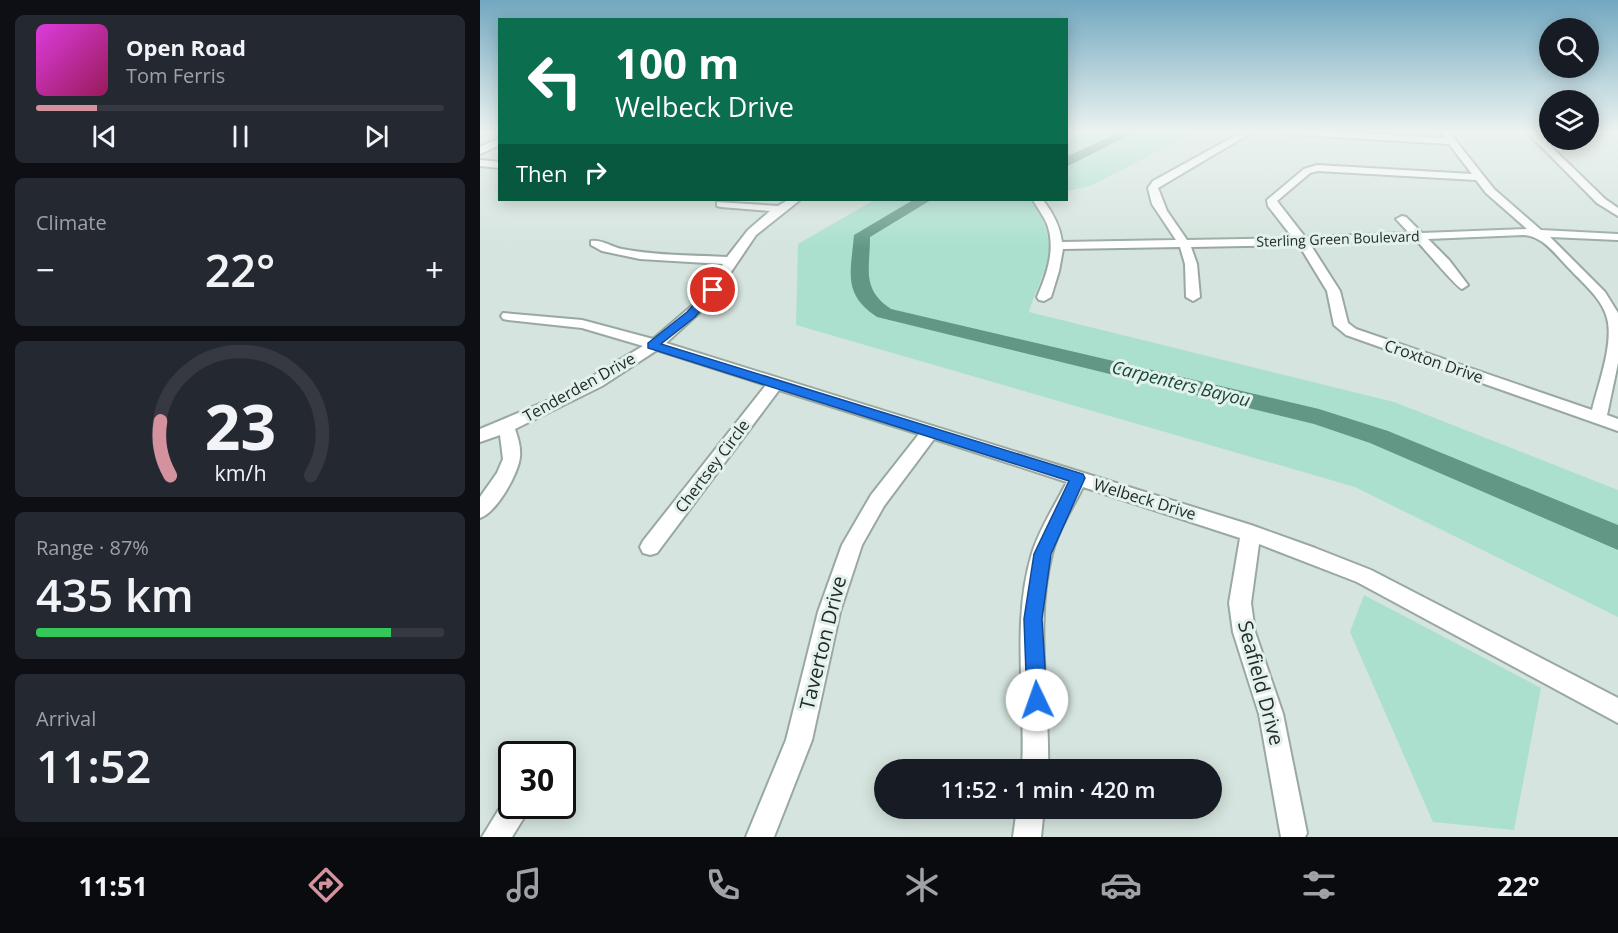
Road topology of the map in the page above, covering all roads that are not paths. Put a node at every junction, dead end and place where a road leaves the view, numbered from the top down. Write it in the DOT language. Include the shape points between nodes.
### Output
graph roads {
  1 [pos="1180,170"];
  2 [pos="1312,170"];
  3 [pos="1375,170"];
  4 [pos="1475,170"];
  5 [pos="1570,170"];
  6 [pos="1480,177"];
  7 [pos="793,201"];
  8 [pos="1039,201"];
  9 [pos="721,204"];
  10 [pos="779,209"];
  11 [pos="1618,213"];
  12 [pos="1402,219"];
  13 [pos="1536,232"];
  14 [pos="1418,236"];
  15 [pos="1618,237"];
  16 [pos="1302,242"];
  17 [pos="595,243"];
  18 [pos="1184,244"];
  19 [pos="1058,246"];
  20 [pos="731,261"];
  21 [pos="1462,285"];
  22 [pos="1044,297"];
  23 [pos="1192,297"];
  24 [pos="508,316"];
  25 [pos="1617,339"];
  26 [pos="652,345"];
  27 [pos="774,384"];
  28 [pos="1598,417"];
  29 [pos="1618,425"];
  30 [pos="506,426"];
  31 [pos="930,432"];
  32 [pos="480,436"];
  33 [pos="1078,478"];
  34 [pos="480,510"];
  35 [pos="1251,533"];
  36 [pos="650,548"];
  37 [pos="1618,711"];
  38 [pos="1035,759"];
  39 [pos="508,819"];
  40 [pos="1030,819"];
  41 [pos="1293,832"];
  42 [pos="496,837"];
  43 [pos="760,837"];
  44 [pos="1028,837"];
  1 -- 18 [label="street" via="1153,189"];
  2 -- 16 [label="street, Croxton Drive" via="1272,201"];
  3 -- 6 [label="street, Croxton Drive"];
  4 -- 6 [label="street"];
  5 -- 11 [label="street"];
  6 -- 13 [label="street"];
  7 -- 10 [label="street, Tenderden Drive"];
  8 -- 19 [label="street"];
  9 -- 10 [label="street"];
  10 -- 20 [label="street, Tenderden Drive" via="748,236"];
  12 -- 14 [label="street"];
  13 -- 14 [label="street, Sterling Green Boulevard"];
  13 -- 15 [label="street, Sterling Green Boulevard"];
  13 -- 25 [label="street" via="1559,251 1609,306"];
  14 -- 16 [label="street, Sterling Green Boulevard"];
  14 -- 21 [label="street"];
  16 -- 18 [label="street, Sterling Green Boulevard"];
  16 -- 28 [label="street, Croxton Drive" via="1322,266 1341,325 1351,332"];
  17 -- 20 [label="street" via="625,253"];
  18 -- 19 [label="street, Sterling Green Boulevard"];
  18 -- 23 [label="street" via="1190,257"];
  19 -- 22 [label="street" via="1055,269"];
  20 -- 26 [label="street, Tenderden Drive" via="699,306"];
  24 -- 26 [label="street, Welbeck Drive" via="596,327"];
  25 -- 28 [label="street"];
  26 -- 27 [label="street, Welbeck Drive"];
  26 -- 30 [label="street, Tenderden Drive" via="592,384"];
  27 -- 31 [label="street, Welbeck Drive"];
  27 -- 36 [label="street, Chertsey Circle"];
  28 -- 29 [label="street, Croxton Drive"];
  30 -- 32 [label="street, Tenderden Drive"];
  30 -- 34 [label="street" via="512,450 510,467"];
  31 -- 33 [label="street, Welbeck Drive"];
  31 -- 43 [label="street, Taverton Drive" via="869,513 840,575 802,728"];
  33 -- 35 [label="street, Welbeck Drive"];
  33 -- 38 [label="street" via="1049,535 1037,584 1033,619"];
  35 -- 37 [label="street, Welbeck Drive" via="1364,576"];
  35 -- 41 [label="street, Seafield Drive" via="1240,603 1244,632 1271,714"];
  39 -- 42 [label="street"];
  40 -- 44 [label="street"];
}
